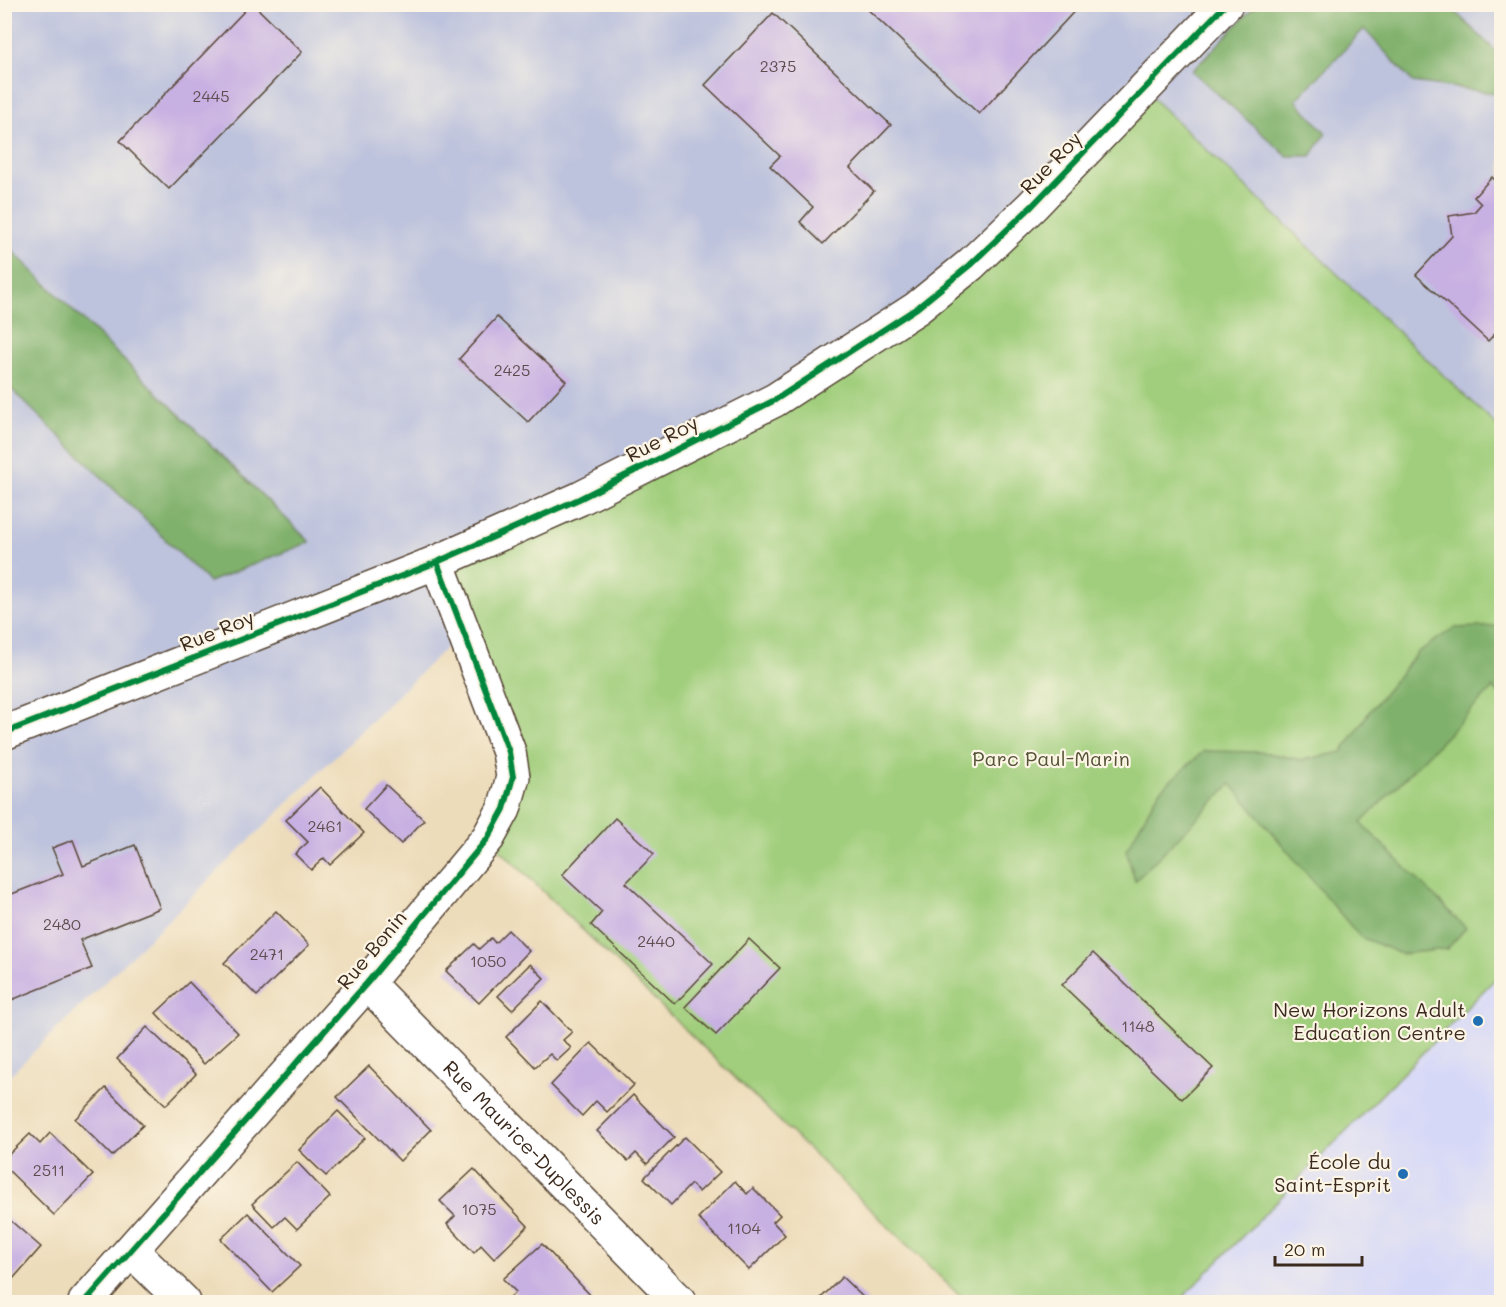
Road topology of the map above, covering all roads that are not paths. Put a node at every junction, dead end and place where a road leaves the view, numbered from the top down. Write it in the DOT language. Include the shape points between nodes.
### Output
graph roads {
  1 [pos="1226,4"];
  2 [pos="437,562"];
  3 [pos="4,733"];
  4 [pos="367,983"];
  5 [pos="132,1251"];
  6 [pos="85,1302"];
  7 [pos="184,1302"];
  8 [pos="680,1302"];
  1 -- 2 [label="street, Rue Roy" via="1032,206 917,309 776,400 579,499"];
  2 -- 3 [label="street, Rue Roy"];
  2 -- 4 [label="street, Rue Bonin" via="509,752 513,777 504,809 488,838"];
  4 -- 5 [label="street, Rue Bonin"];
  4 -- 8 [label="street, Rue Maurice-Duplessis"];
  5 -- 6 [label="street, Rue Bonin"];
  5 -- 7 [label="street"];
}
